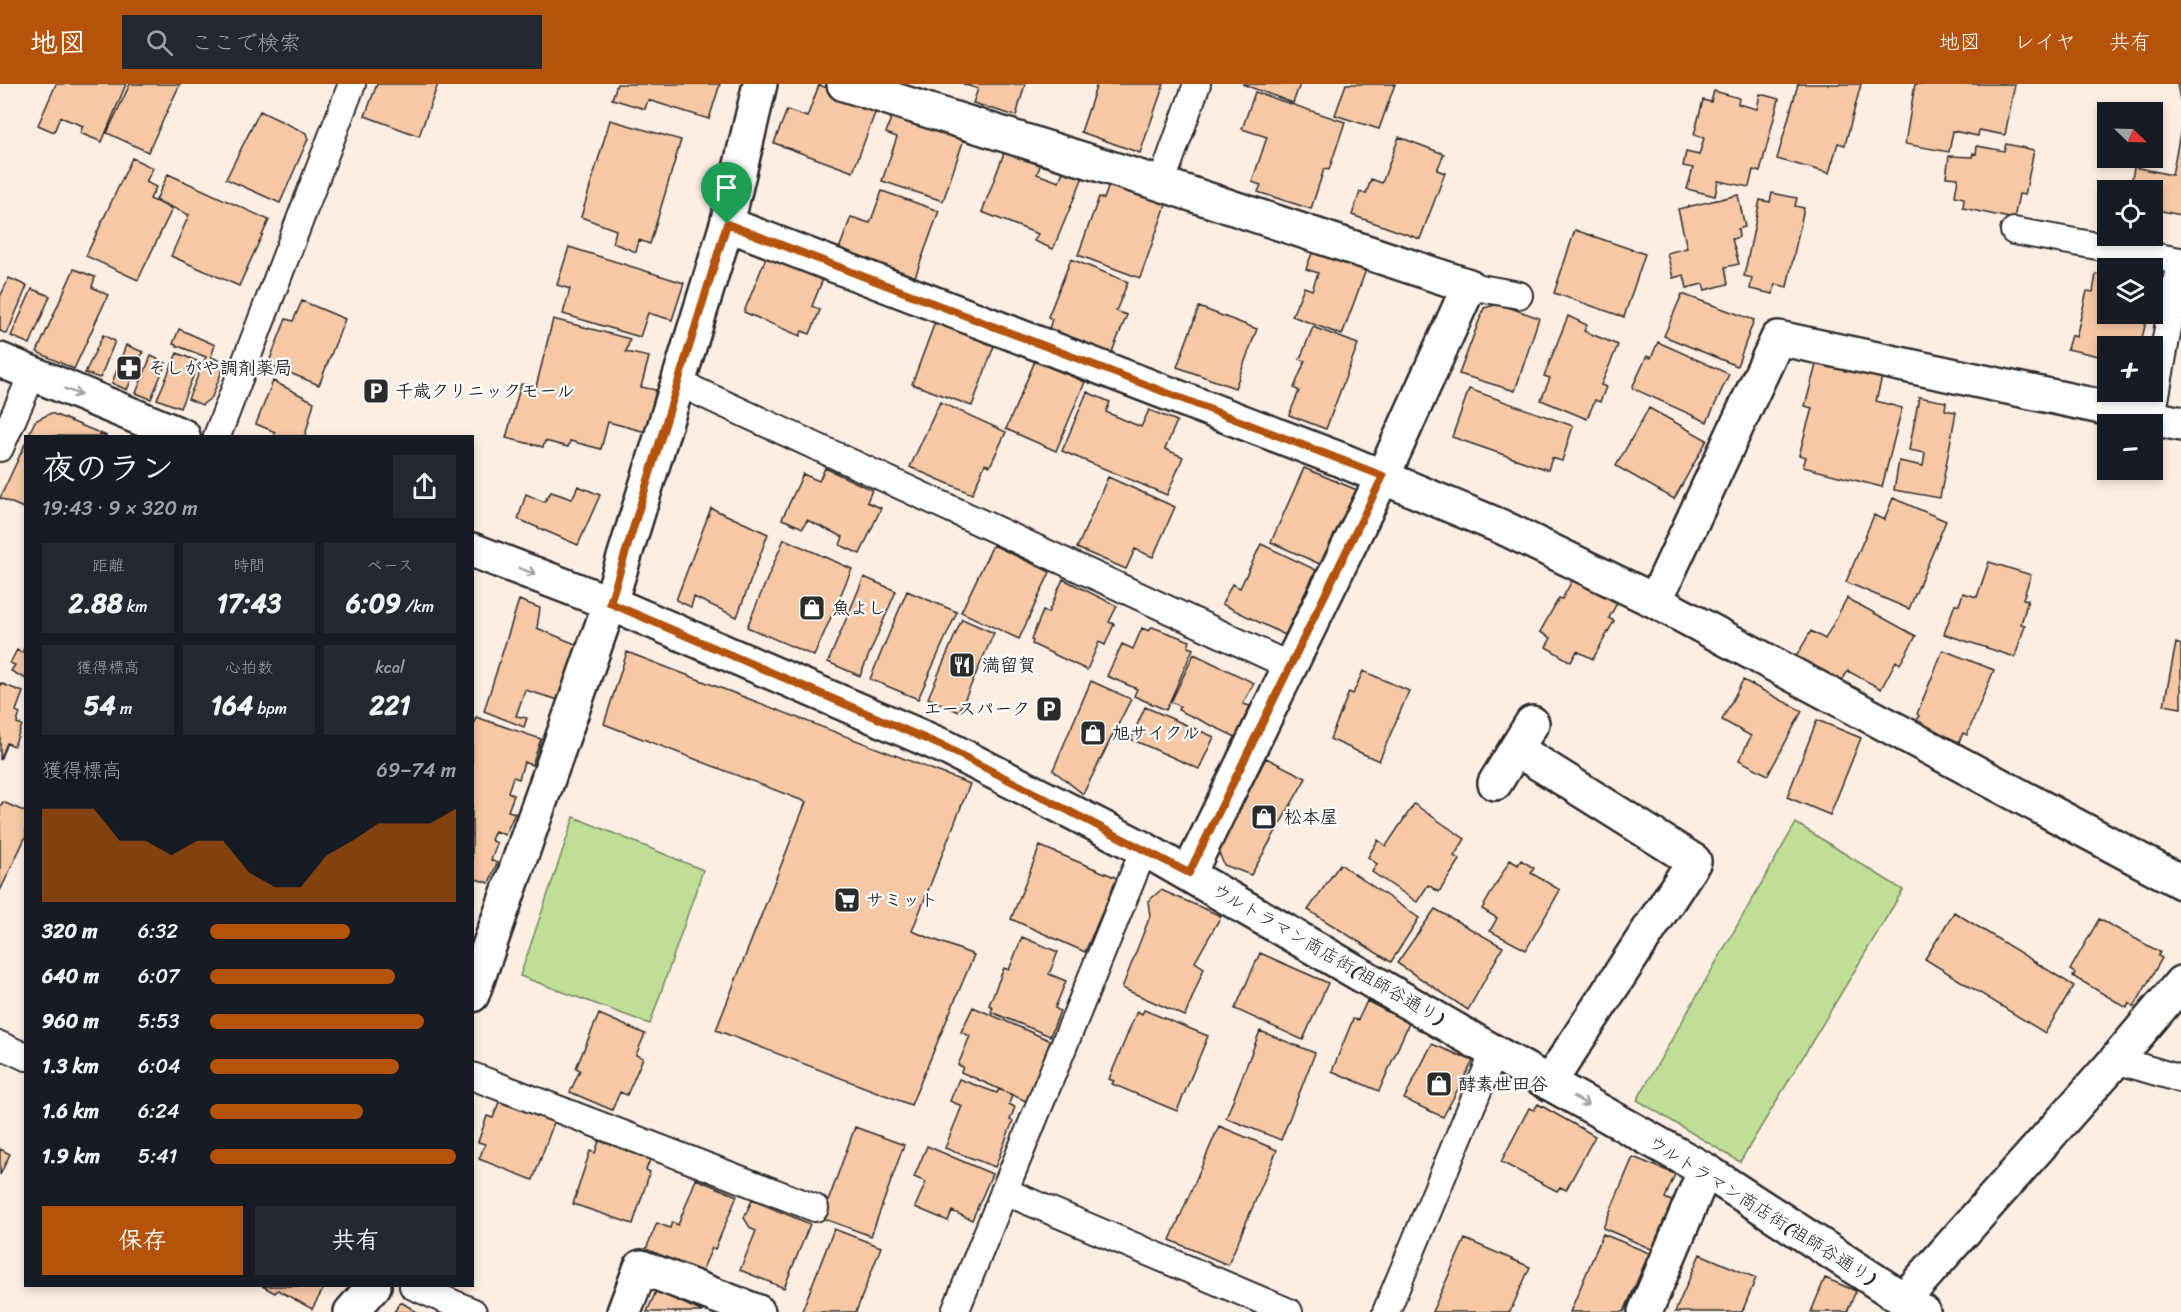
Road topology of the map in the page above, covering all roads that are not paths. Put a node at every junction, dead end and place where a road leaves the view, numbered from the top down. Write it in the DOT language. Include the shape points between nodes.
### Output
graph roads {
  1 [pos="352,84"];
  2 [pos="760,84"];
  3 [pos="844,84"];
  4 [pos="1197,84"];
  5 [pos="1161,184"];
  6 [pos="727,224"];
  7 [pos="2014,231"];
  8 [pos="1469,286"];
  9 [pos="1519,295"];
  10 [pos="0,360"];
  11 [pos="32,375"];
  12 [pos="679,383"];
  13 [pos="2166,420"];
  14 [pos="181,435"];
  15 [pos="217,435"];
  16 [pos="0,448"];
  17 [pos="1383,476"];
  18 [pos="474,551"];
  19 [pos="1655,601"];
  20 [pos="610,603"];
  21 [pos="1290,666"];
  22 [pos="1495,783"];
  23 [pos="1144,849"];
  24 [pos="1189,873"];
  25 [pos="2181,882"];
  26 [pos="2181,983"];
  27 [pos="474,989"];
  28 [pos="0,1045"];
  29 [pos="1494,1052"];
  30 [pos="24,1056"];
  31 [pos="2116,1060"];
  32 [pos="474,1077"];
  33 [pos="2181,1079"];
  34 [pos="1549,1083"];
  35 [pos="1705,1170"];
  36 [pos="1004,1191"];
  37 [pos="816,1208"];
  38 [pos="373,1287"];
  39 [pos="415,1287"];
  40 [pos="1914,1305"];
  41 [pos="351,1312"];
  42 [pos="473,1312"];
  43 [pos="624,1312"];
  44 [pos="758,1312"];
  45 [pos="955,1312"];
  46 [pos="1289,1312"];
  47 [pos="1386,1312"];
  48 [pos="1645,1312"];
  1 -- 15 [label="lane"];
  2 -- 6 [label="street"];
  3 -- 5 [label="street"];
  4 -- 5 [label="lane"];
  5 -- 8 [label="street"];
  6 -- 12 [label="street"];
  6 -- 17 [label="street"];
  7 -- 13 [label="lane" via="2180,261"];
  8 -- 9 [label="lane"];
  8 -- 17 [label="street"];
  10 -- 11 [label="street"];
  11 -- 14 [label="street, one-way"];
  11 -- 16 [label="lane"];
  12 -- 20 [label="street"];
  12 -- 21 [label="lane"];
  13 -- 19 [label="street" via="1778,338"];
  17 -- 19 [label="street" via="1502,527"];
  17 -- 21 [label="street"];
  18 -- 20 [label="street, ウルトラマン商店街(祖師谷通り), one-way"];
  19 -- 25 [label="street"];
  20 -- 23 [label="street, ウルトラマン商店街(祖師谷通り)" via="947,748"];
  20 -- 27 [label="street"];
  21 -- 24 [label="street"];
  22 -- 34 [label="street" via="1524,736 1694,861"];
  23 -- 24 [label="street, ウルトラマン商店街(祖師谷通り)"];
  23 -- 36 [label="lane"];
  24 -- 29 [label="street, ウルトラマン商店街(祖師谷通り)"];
  26 -- 31 [label="street"];
  28 -- 30 [label="lane"];
  29 -- 34 [label="street, ウルトラマン商店街(祖師谷通り)"];
  29 -- 47 [label="lane"];
  31 -- 33 [label="lane"];
  31 -- 40 [label="street"];
  32 -- 37 [label="lane"];
  34 -- 35 [label="street, ウルトラマン商店街(祖師谷通り), one-way"];
  35 -- 40 [label="street, ウルトラマン商店街(祖師谷通り)"];
  35 -- 48 [label="street"];
  36 -- 45 [label="lane"];
  36 -- 46 [label="lane"];
  38 -- 41 [label="street"];
  39 -- 42 [label="lane"];
  43 -- 44 [label="street" via="641,1267"];
}
